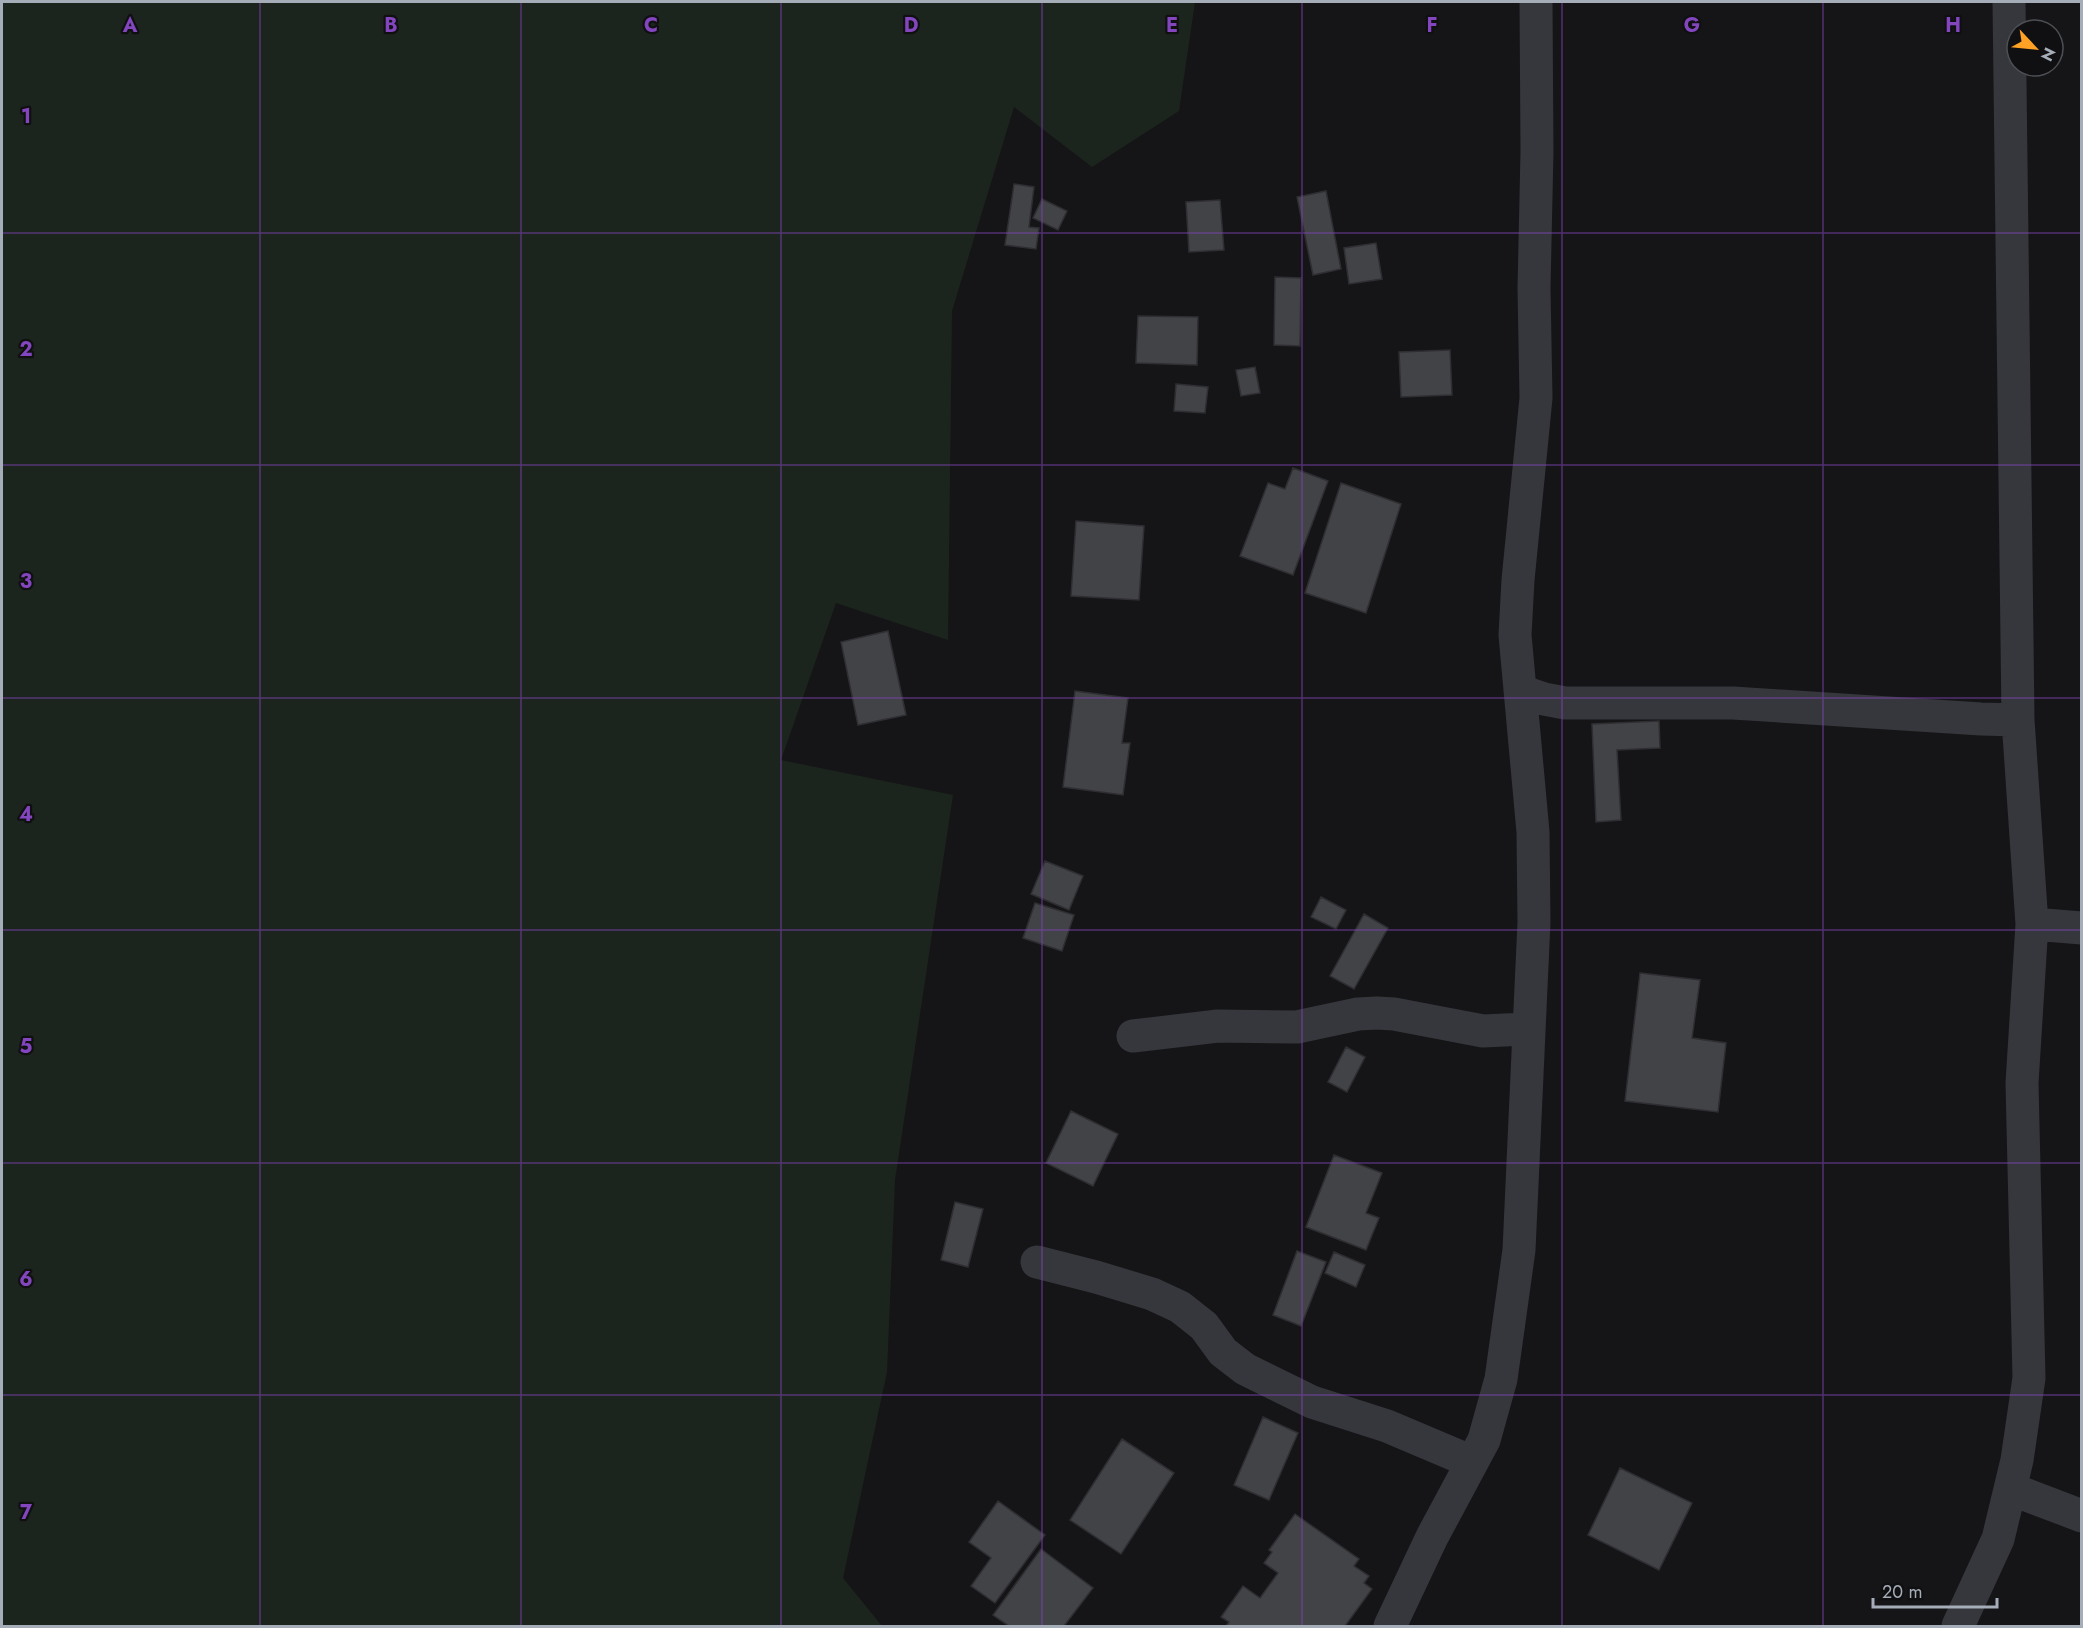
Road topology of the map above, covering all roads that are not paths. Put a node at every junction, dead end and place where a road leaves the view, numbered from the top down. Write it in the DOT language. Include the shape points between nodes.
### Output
graph roads {
  1 [pos="1536,2"];
  2 [pos="2009,2"];
  3 [pos="1520,691"];
  4 [pos="2018,720"];
  5 [pos="2032,924"];
  6 [pos="2082,928"];
  7 [pos="1527,1029"];
  8 [pos="1133,1036"];
  9 [pos="1037,1262"];
  10 [pos="1472,1462"];
  11 [pos="2011,1489"];
  12 [pos="2082,1516"];
  13 [pos="1390,1626"];
  14 [pos="1958,1626"];
  1 -- 3 [label="street" via="1536,398 1518,580 1515,635"];
  2 -- 4 [label="street"];
  3 -- 4 [label="street" via="1565,703 1733,703"];
  3 -- 7 [label="street" via="1533,832 1534,922"];
  4 -- 5 [label="street"];
  5 -- 6 [label="street"];
  5 -- 11 [label="street" via="2022,1083 2029,1378"];
  7 -- 8 [label="street" via="1484,1031 1377,1013 1297,1027 1218,1026"];
  7 -- 10 [label="street" via="1519,1250 1501,1379 1484,1440"];
  9 -- 10 [label="street" via="1152,1294 1180,1307 1204,1326 1223,1352 1245,1369 1312,1402 1387,1426"];
  10 -- 13 [label="street"];
  11 -- 12 [label="street"];
  11 -- 14 [label="street" via="1998,1539"];
}
